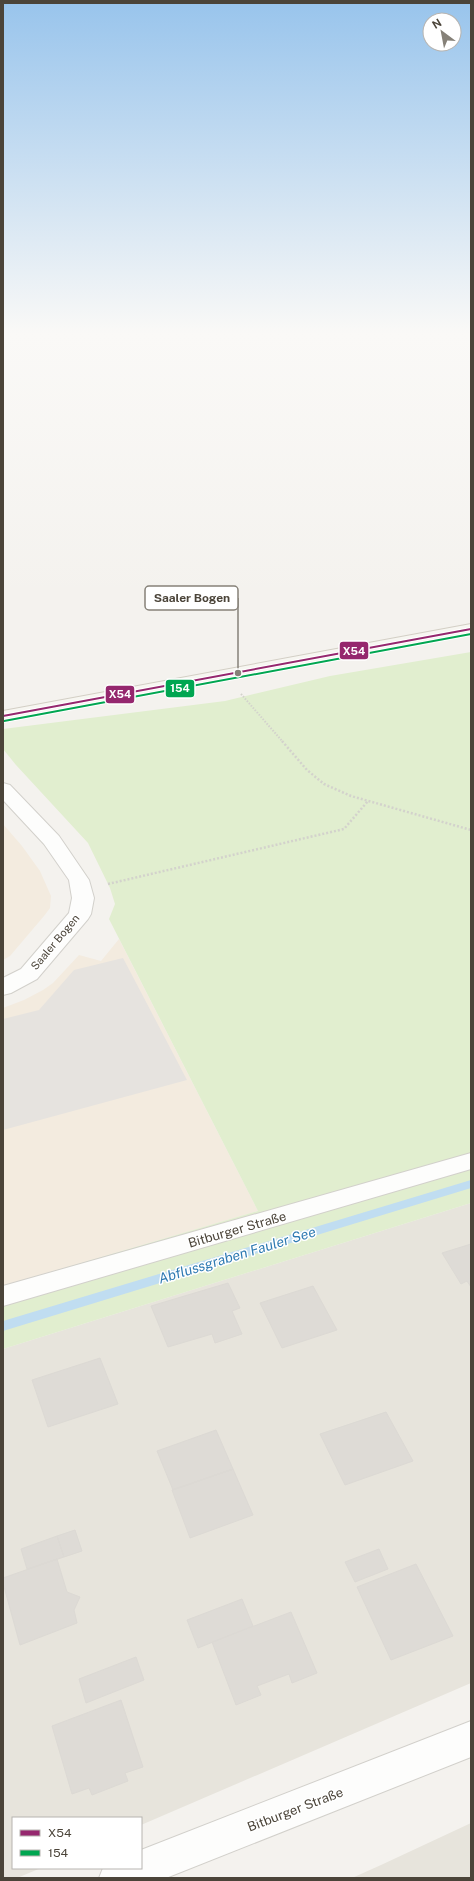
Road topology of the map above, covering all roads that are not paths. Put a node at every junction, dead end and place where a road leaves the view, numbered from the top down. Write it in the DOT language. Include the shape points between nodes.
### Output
graph roads {
  1 [pos="471,629"];
  2 [pos="3,716"];
  3 [pos="3,789"];
  4 [pos="3,988"];
  5 [pos="471,1161"];
  6 [pos="3,1296"];
  7 [pos="471,1739"];
  8 [pos="141,1869"];
  9 [pos="142,1869"];
  10 [pos="118,1878"];
  1 -- 2 [label="main road"];
  3 -- 4 [label="street, Saaler Bogen" via="52,840 79,880 83,898 80,914 29,974"];
  5 -- 6 [label="lane, Bitburger Straße"];
  7 -- 9 [label="street, Bitburger Straße"];
  8 -- 10 [label="street, Bitburger Straße"];
}
